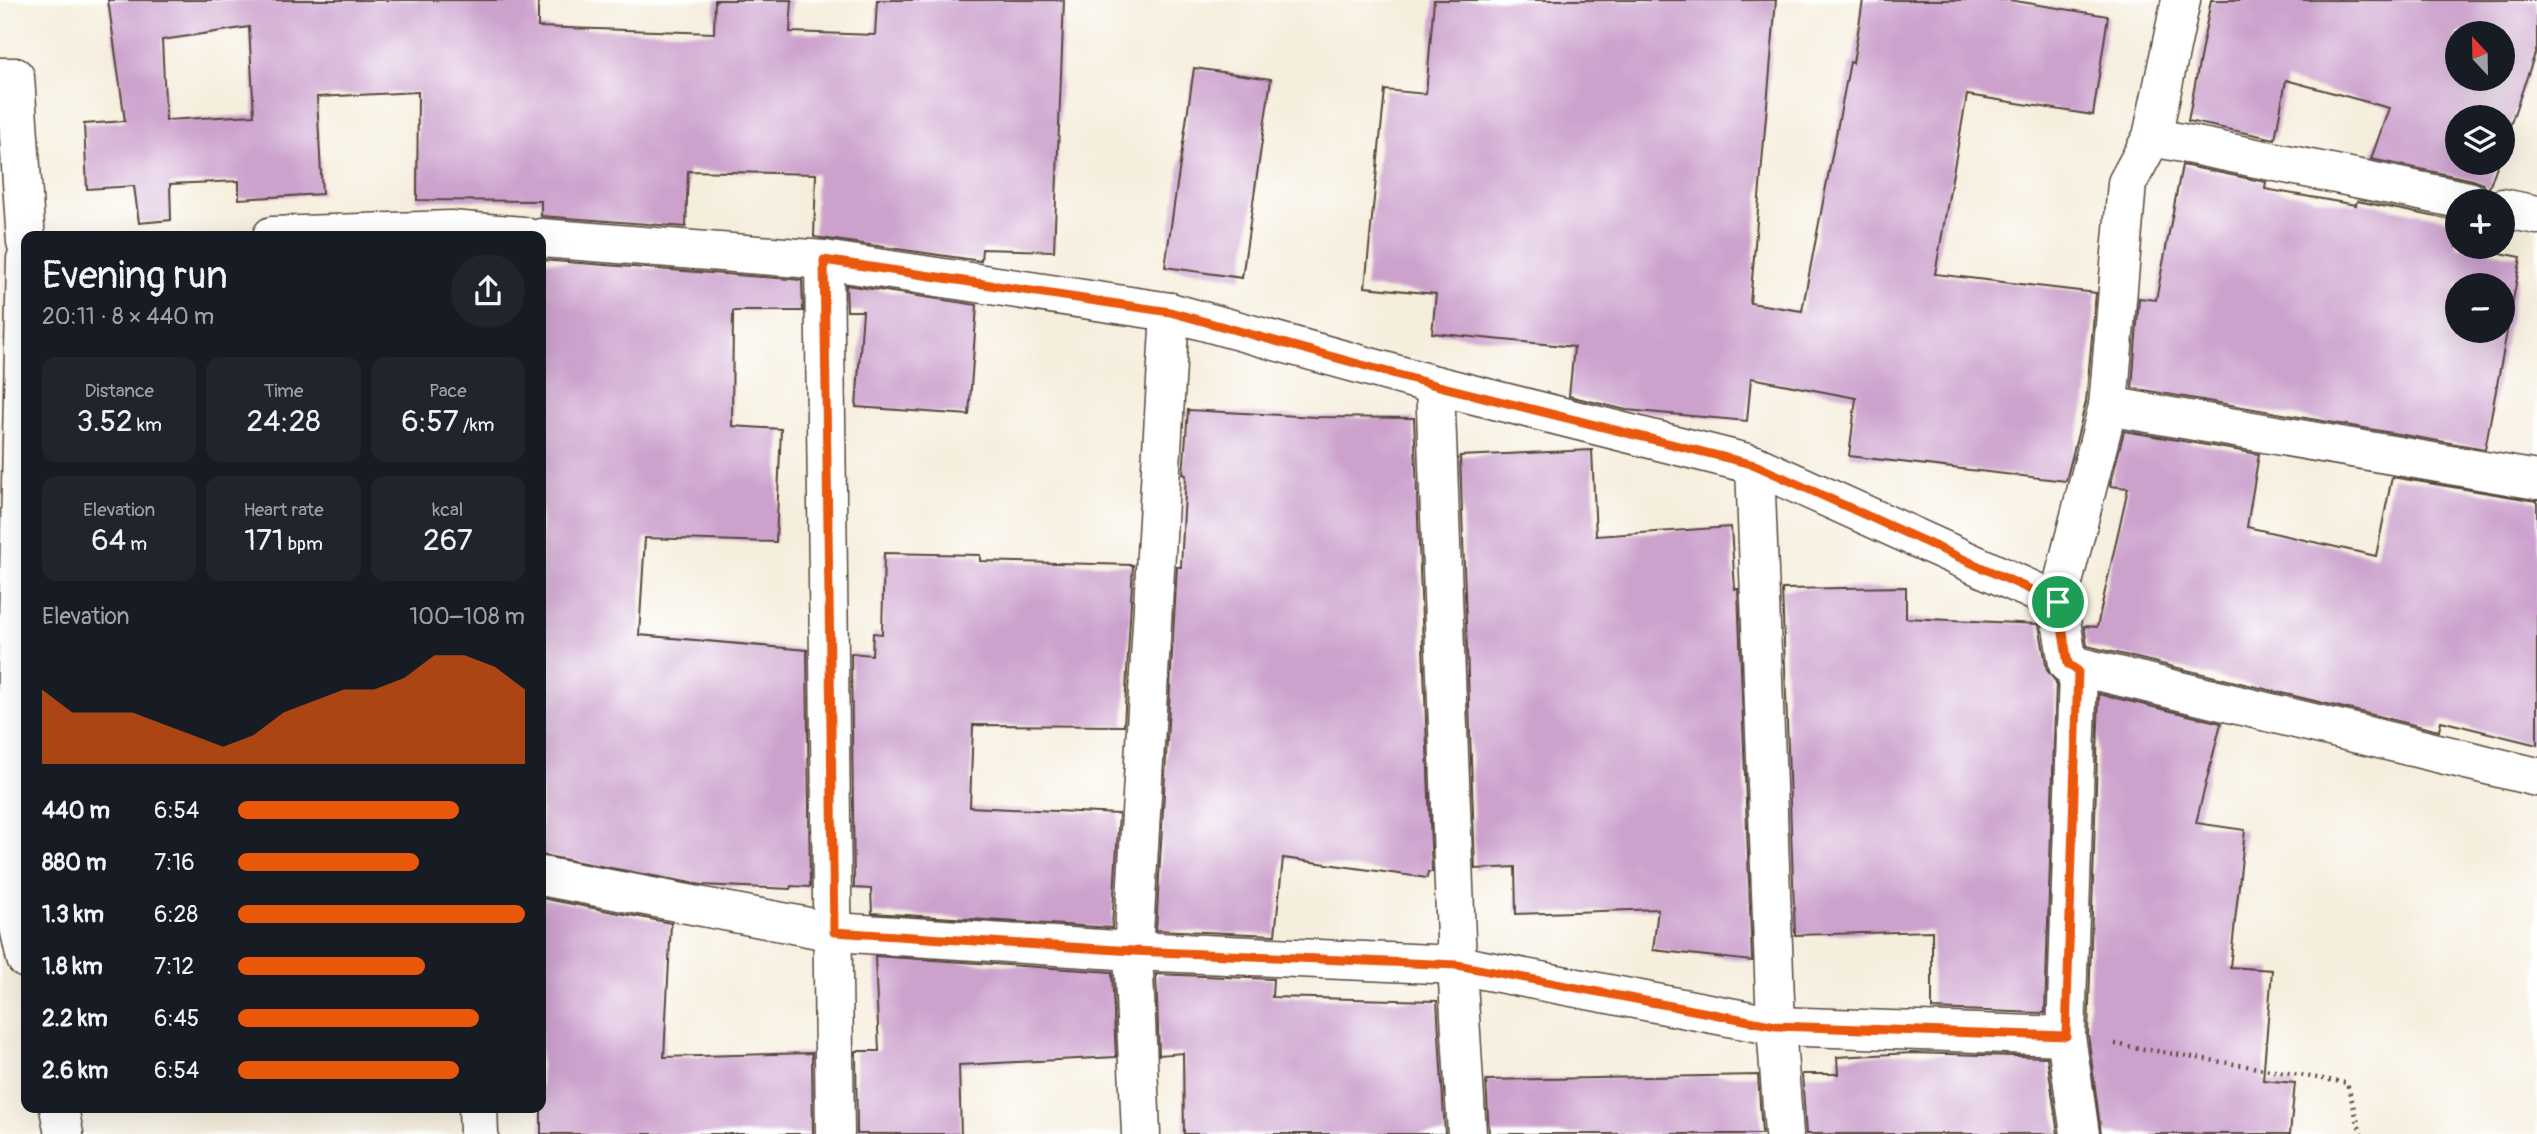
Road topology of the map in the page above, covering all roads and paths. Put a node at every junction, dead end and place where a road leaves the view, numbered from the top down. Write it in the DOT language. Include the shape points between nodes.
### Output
graph roads {
  1 [pos="2181,0"];
  2 [pos="0,77"];
  3 [pos="2152,136"];
  4 [pos="2445,196"];
  5 [pos="2515,211"];
  6 [pos="2537,215"];
  7 [pos="25,231"];
  8 [pos="546,238"];
  9 [pos="824,260"];
  10 [pos="21,282"];
  11 [pos="1170,312"];
  12 [pos="13,319"];
  13 [pos="1435,385"];
  14 [pos="2108,406"];
  15 [pos="1755,465"];
  16 [pos="2537,480"];
  17 [pos="2058,602"];
  18 [pos="2068,664"];
  19 [pos="2537,777"];
  20 [pos="546,877"];
  21 [pos="15,922"];
  22 [pos="834,932"];
  23 [pos="21,942"];
  24 [pos="1133,951"];
  25 [pos="1457,965"];
  26 [pos="1776,1026"];
  27 [pos="2066,1036"];
  28 [pos="60,1113"];
  29 [pos="478,1113"];
  30 [pos="64,1134"];
  31 [pos="480,1134"];
  32 [pos="835,1134"];
  33 [pos="1141,1134"];
  34 [pos="1467,1134"];
  35 [pos="1784,1134"];
  36 [pos="2080,1134"];
  37 [pos="2361,1134"];
  1 -- 3 [label="street"];
  2 -- 7 [label="street" via="15,77"];
  3 -- 4 [label="street"];
  3 -- 14 [label="street" via="2127,183"];
  5 -- 6 [label="street"];
  8 -- 9 [label="street"];
  9 -- 11 [label="street"];
  9 -- 22 [label="street"];
  10 -- 12 [label="street"];
  11 -- 13 [label="street"];
  11 -- 24 [label="street"];
  12 -- 21 [label="street"];
  13 -- 15 [label="street"];
  13 -- 25 [label="street"];
  14 -- 16 [label="street"];
  14 -- 17 [label="street"];
  15 -- 17 [label="street"];
  15 -- 26 [label="street"];
  17 -- 18 [label="street"];
  18 -- 19 [label="street"];
  18 -- 27 [label="street" via="2078,671"];
  20 -- 22 [label="street"];
  21 -- 23 [label="street"];
  22 -- 24 [label="street"];
  22 -- 32 [label="street"];
  24 -- 25 [label="street"];
  24 -- 33 [label="street"];
  25 -- 26 [label="street"];
  25 -- 34 [label="street"];
  26 -- 27 [label="street"];
  26 -- 35 [label="street"];
  27 -- 36 [label="street"];
  27 -- 37 [label="path" via="2347,1083"];
  28 -- 30 [label="street"];
  29 -- 31 [label="street"];
}
